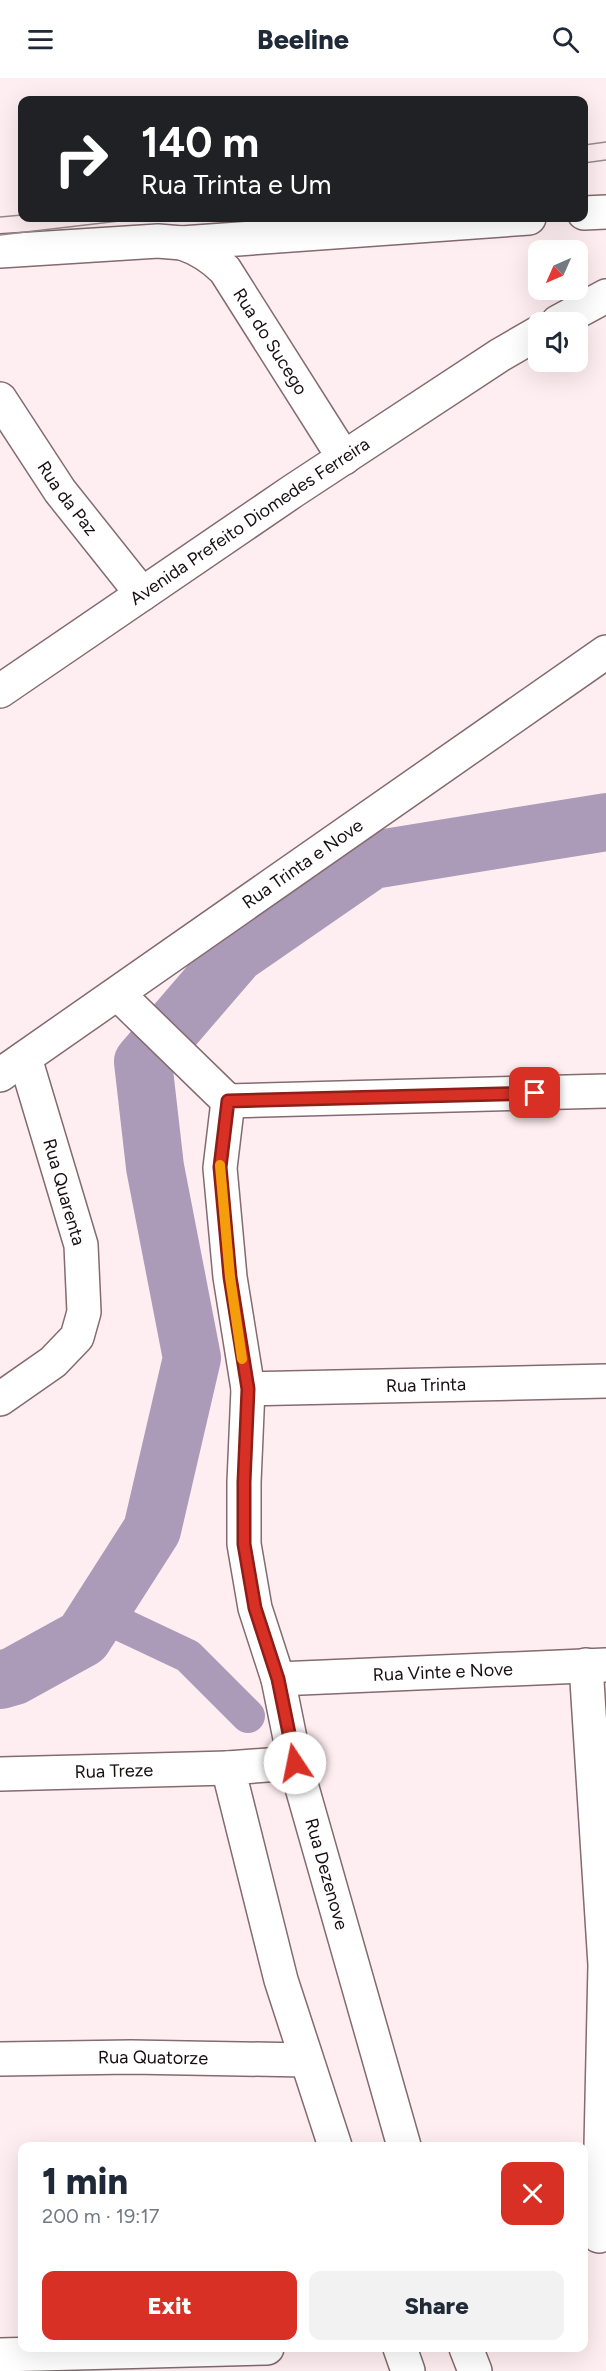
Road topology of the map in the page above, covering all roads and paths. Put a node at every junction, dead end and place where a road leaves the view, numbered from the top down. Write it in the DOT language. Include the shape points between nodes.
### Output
graph roads {
  1 [pos="606,212"];
  2 [pos="588,213"];
  3 [pos="474,222"];
  4 [pos="183,243"];
  5 [pos="0,251"];
  6 [pos="606,296"];
  7 [pos="576,312"];
  8 [pos="528,339"];
  9 [pos="0,399"];
  10 [pos="344,458"];
  11 [pos="142,594"];
  12 [pos="606,651"];
  13 [pos="0,691"];
  14 [pos="118,994"];
  15 [pos="13,1067"];
  16 [pos="606,1091"];
  17 [pos="228,1101"];
  18 [pos="606,1381"];
  19 [pos="248,1389"];
  20 [pos="0,1399"];
  21 [pos="596,1665"];
  22 [pos="278,1679"];
  23 [pos="295,1763"];
  24 [pos="228,1768"];
  25 [pos="0,1773"];
  26 [pos="605,1965"];
  27 [pos="0,2059"];
  28 [pos="306,2060"];
  29 [pos="334,2142"];
  30 [pos="403,2142"];
  31 [pos="596,2237"];
  32 [pos="114,2352"];
  33 [pos="401,2352"];
  34 [pos="468,2352"];
  35 [pos="0,2355"];
  36 [pos="408,2371"];
  37 [pos="475,2371"];
  1 -- 2 [label="street"];
  3 -- 4 [label="street"];
  4 -- 5 [label="street" via="158,240"];
  4 -- 10 [label="street, Rua do Sucego" via="212,257 225,270"];
  6 -- 7 [label="street"];
  8 -- 10 [label="street, Avenida Prefeito Diomedes Ferreira"];
  9 -- 11 [label="street, Rua da Paz" via="60,491"];
  10 -- 11 [label="street, Avenida Prefeito Diomedes Ferreira"];
  11 -- 13 [label="street, Avenida Prefeito Diomedes Ferreira"];
  12 -- 14 [label="street, Rua Trinta e Nove"];
  14 -- 15 [label="street, Rua Trinta e Nove"];
  14 -- 17 [label="street"];
  15 -- 20 [label="street, Rua Quarenta" via="81,1245 84,1312 77,1337 53,1362"];
  16 -- 17 [label="street"];
  17 -- 19 [label="street, Rua Dezenove" via="220,1167 230,1277"];
  18 -- 19 [label="street, Rua Trinta"];
  19 -- 22 [label="street, Rua Dezenove" via="244,1544 255,1608"];
  21 -- 22 [label="street, Rua Vinte e Nove"];
  21 -- 26 [label="street"];
  22 -- 23 [label="street, Rua Dezenove"];
  23 -- 24 [label="street, Rua Treze"];
  23 -- 30 [label="street, Rua Dezenove"];
  24 -- 25 [label="street, Rua Treze"];
  24 -- 28 [label="street" via="281,1980"];
  26 -- 31 [label="street"];
  27 -- 28 [label="street, Rua Quatorze"];
  28 -- 29 [label="street"];
  32 -- 35 [label="street"];
  33 -- 36 [label="street"];
  34 -- 37 [label="street"];
}
